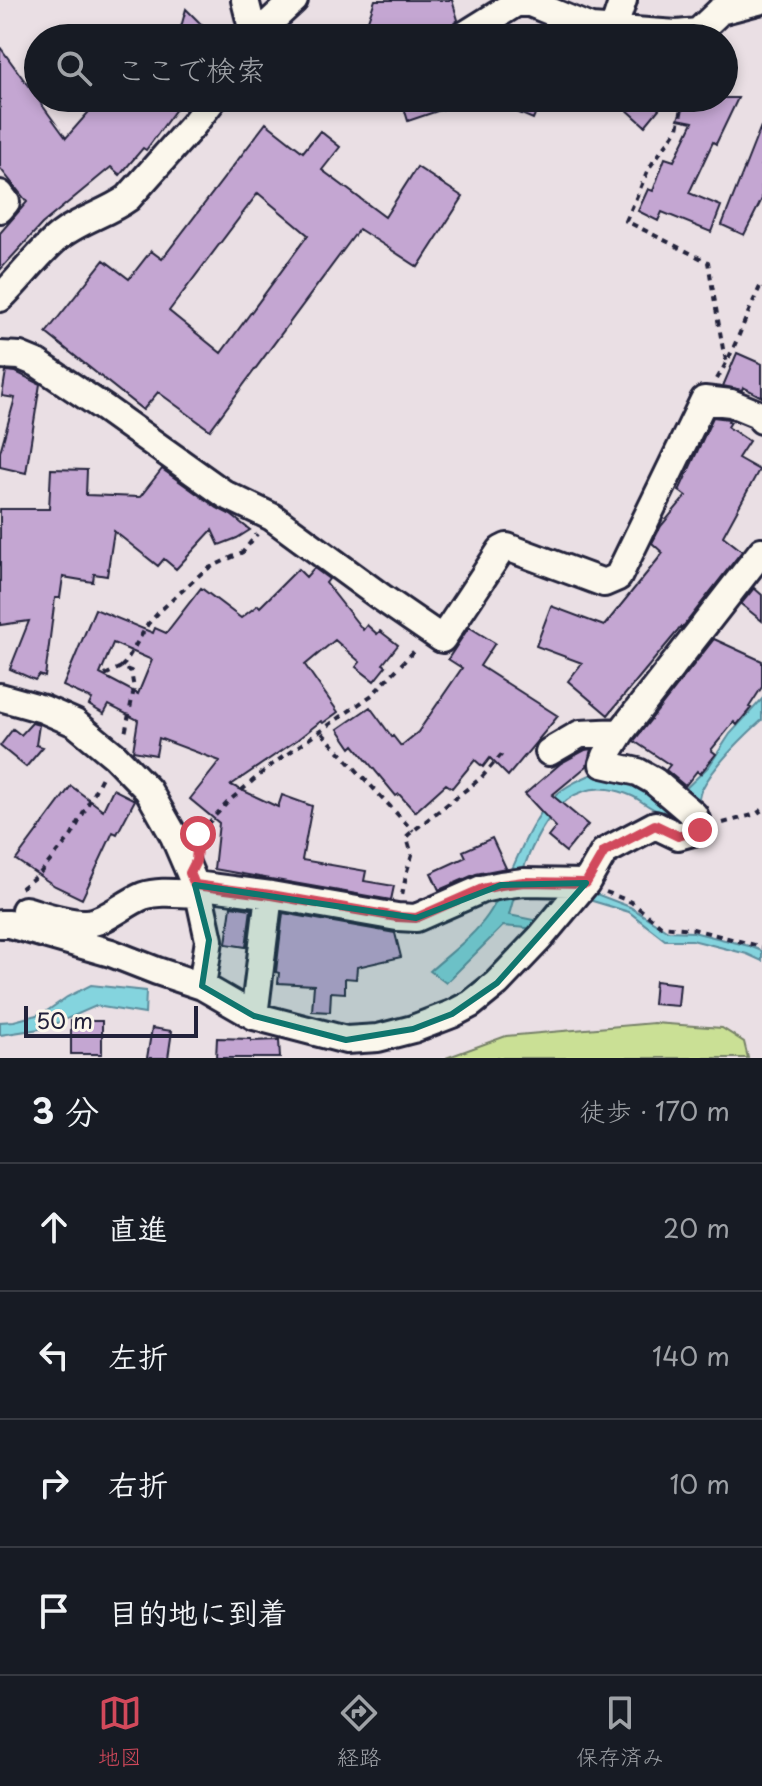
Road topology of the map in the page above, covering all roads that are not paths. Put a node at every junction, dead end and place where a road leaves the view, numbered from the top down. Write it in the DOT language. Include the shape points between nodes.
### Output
graph roads {
  1 [pos="267,0"];
  2 [pos="294,0"];
  3 [pos="623,0"];
  4 [pos="762,0"];
  5 [pos="722,6"];
  6 [pos="251,24"];
  7 [pos="252,24"];
  8 [pos="482,24"];
  9 [pos="581,24"];
  10 [pos="615,24"];
  11 [pos="705,24"];
  12 [pos="203,112"];
  13 [pos="0,194"];
  14 [pos="0,209"];
  15 [pos="0,298"];
  16 [pos="0,355"];
  17 [pos="762,420"];
  18 [pos="762,551"];
  19 [pos="0,697"];
  20 [pos="621,732"];
  21 [pos="549,752"];
  22 [pos="586,883"];
  23 [pos="197,890"];
  24 [pos="269,895"];
  25 [pos="7,916"];
  26 [pos="202,986"];
  27 [pos="254,1016"];
  1 -- 6 [label="street"];
  2 -- 7 [label="street"];
  3 -- 10 [label="street"];
  4 -- 5 [label="street"];
  5 -- 11 [label="street"];
  8 -- 9 [label="street" via="516,3 530,3"];
  12 -- 15 [label="street" via="128,198 58,238"];
  13 -- 14 [label="street" via="6,202"];
  16 -- 17 [label="street" via="37,363 226,495 272,517 442,639 507,547 604,583 618,577 704,400 731,403"];
  18 -- 20 [label="street"];
  19 -- 23 [label="street" via="75,723 107,759 148,790"];
  20 -- 21 [label="street" via="580,734"];
  20 -- 22 [label="street" via="603,764 654,781 697,823 678,836 655,825 604,852"];
  22 -- 24 [label="street" via="482,889 416,918"];
  22 -- 27 [label="street" via="497,983 452,1014 378,1038 346,1040"];
  23 -- 24 [label="street"];
  23 -- 25 [label="street" via="142,896 88,924"];
  23 -- 26 [label="street" via="209,940"];
  24 -- 27 [label="street"];
  25 -- 26 [label="street" via="9,924"];
  26 -- 27 [label="street"];
}
